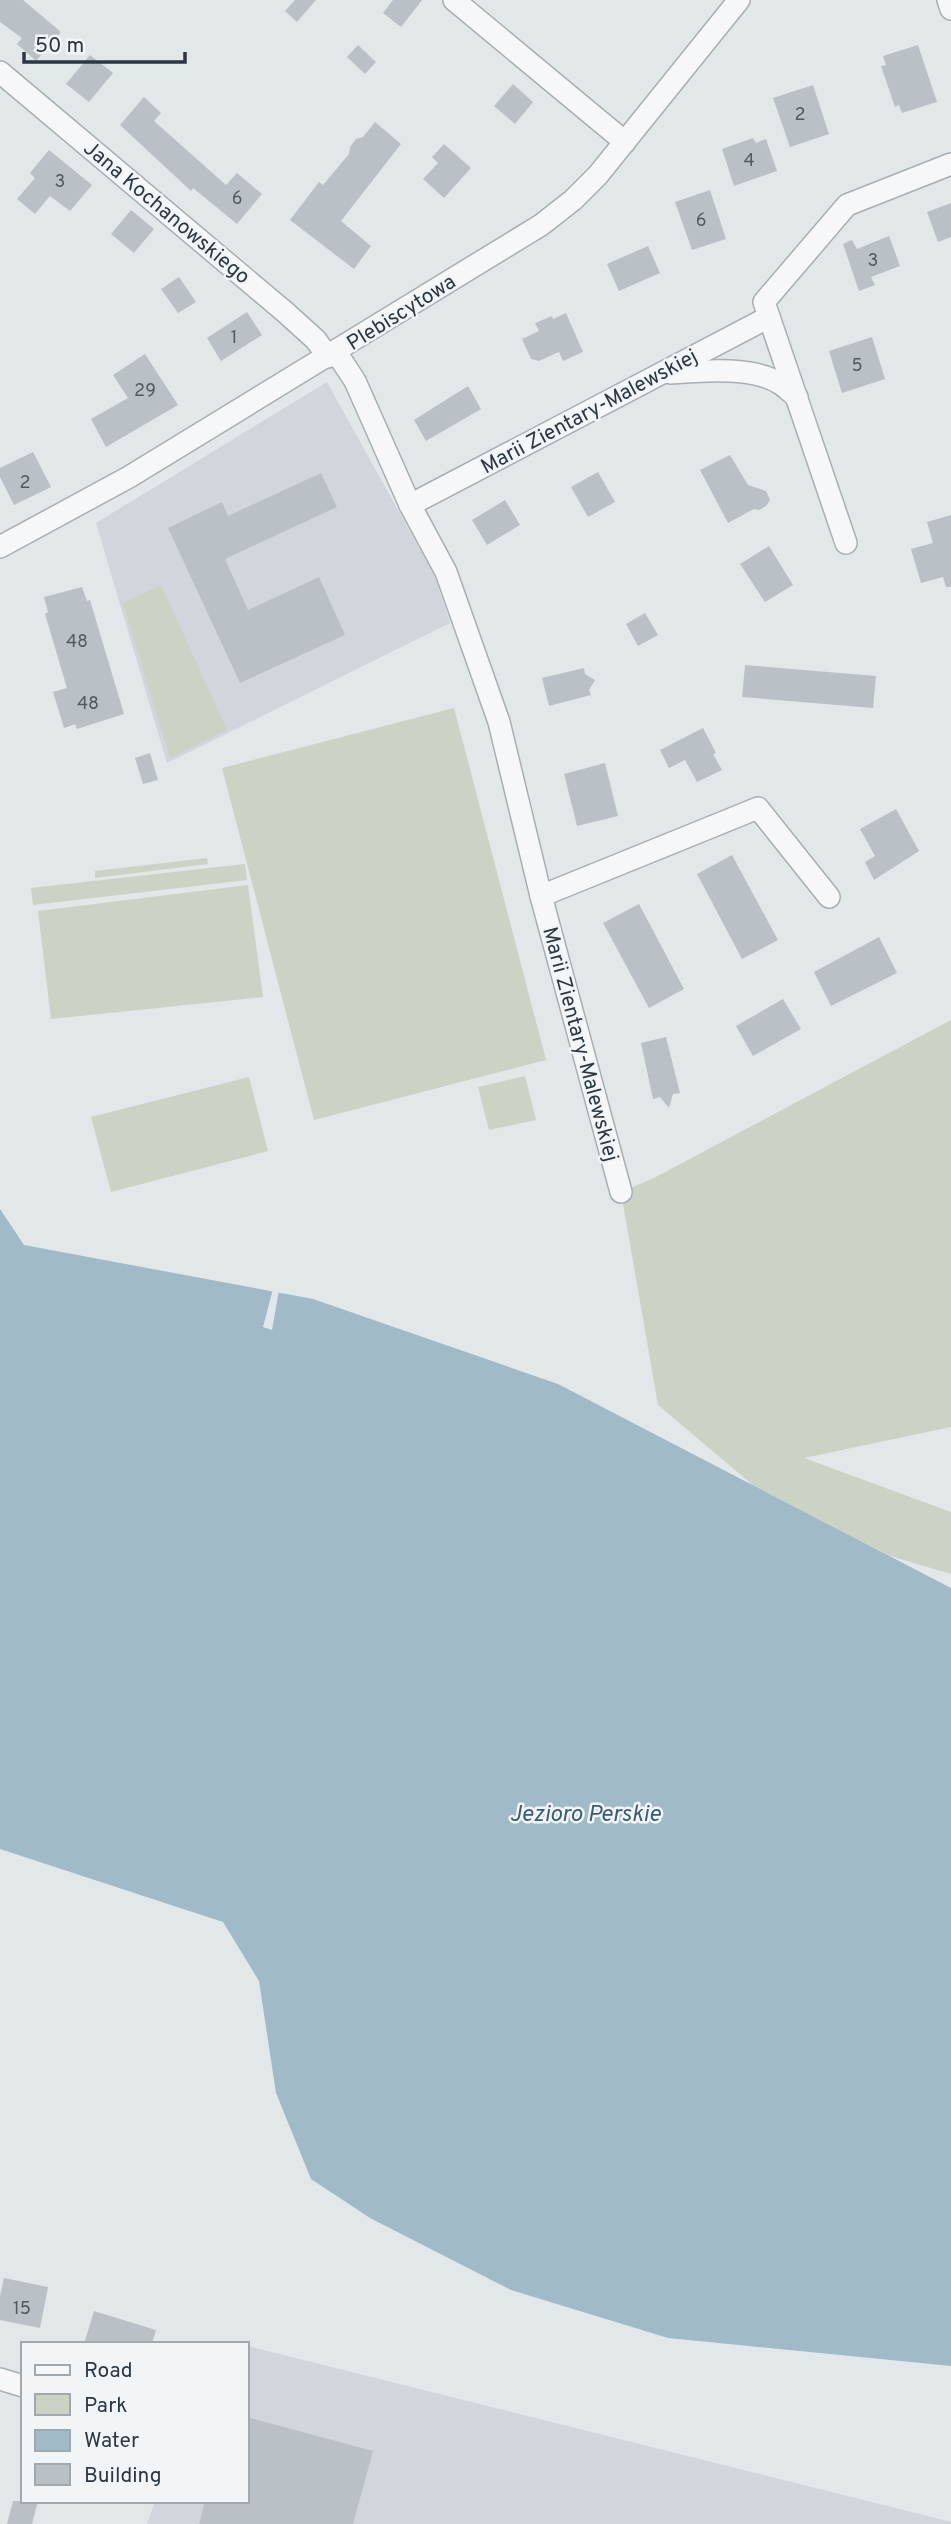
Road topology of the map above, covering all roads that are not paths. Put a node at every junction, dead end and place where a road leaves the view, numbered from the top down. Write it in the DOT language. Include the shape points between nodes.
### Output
graph roads {
  1 [pos="454,0"];
  2 [pos="739,0"];
  3 [pos="948,0"];
  4 [pos="951,9"];
  5 [pos="0,72"];
  6 [pos="625,142"];
  7 [pos="951,164"];
  8 [pos="769,317"];
  9 [pos="332,354"];
  10 [pos="661,373"];
  11 [pos="797,397"];
  12 [pos="410,505"];
  13 [pos="846,543"];
  14 [pos="0,547"];
  15 [pos="541,896"];
  16 [pos="829,897"];
  17 [pos="621,1192"];
  18 [pos="0,2379"];
  19 [pos="21,2385"];
  1 -- 6 [label="street"];
  2 -- 6 [label="street, Plebiscytowa"];
  3 -- 4 [label="street"];
  5 -- 9 [label="street, Jana Kochanowskiego"];
  6 -- 9 [label="street, Plebiscytowa" via="573,200 541,225"];
  7 -- 8 [label="street" via="847,205 764,302"];
  8 -- 10 [label="street, Marii Zientary-Malewskiej"];
  8 -- 11 [label="street"];
  9 -- 12 [label="street, Marii Zientary-Malewskiej" via="355,381"];
  9 -- 14 [label="street, Plebiscytowa" via="129,477"];
  10 -- 11 [label="street" via="752,374 780,384"];
  10 -- 12 [label="street, Marii Zientary-Malewskiej"];
  11 -- 13 [label="street"];
  12 -- 15 [label="street, Marii Zientary-Malewskiej" via="446,572 499,722"];
  15 -- 16 [label="street" via="758,808"];
  15 -- 17 [label="street, Marii Zientary-Malewskiej"];
  18 -- 19 [label="street"];
}
